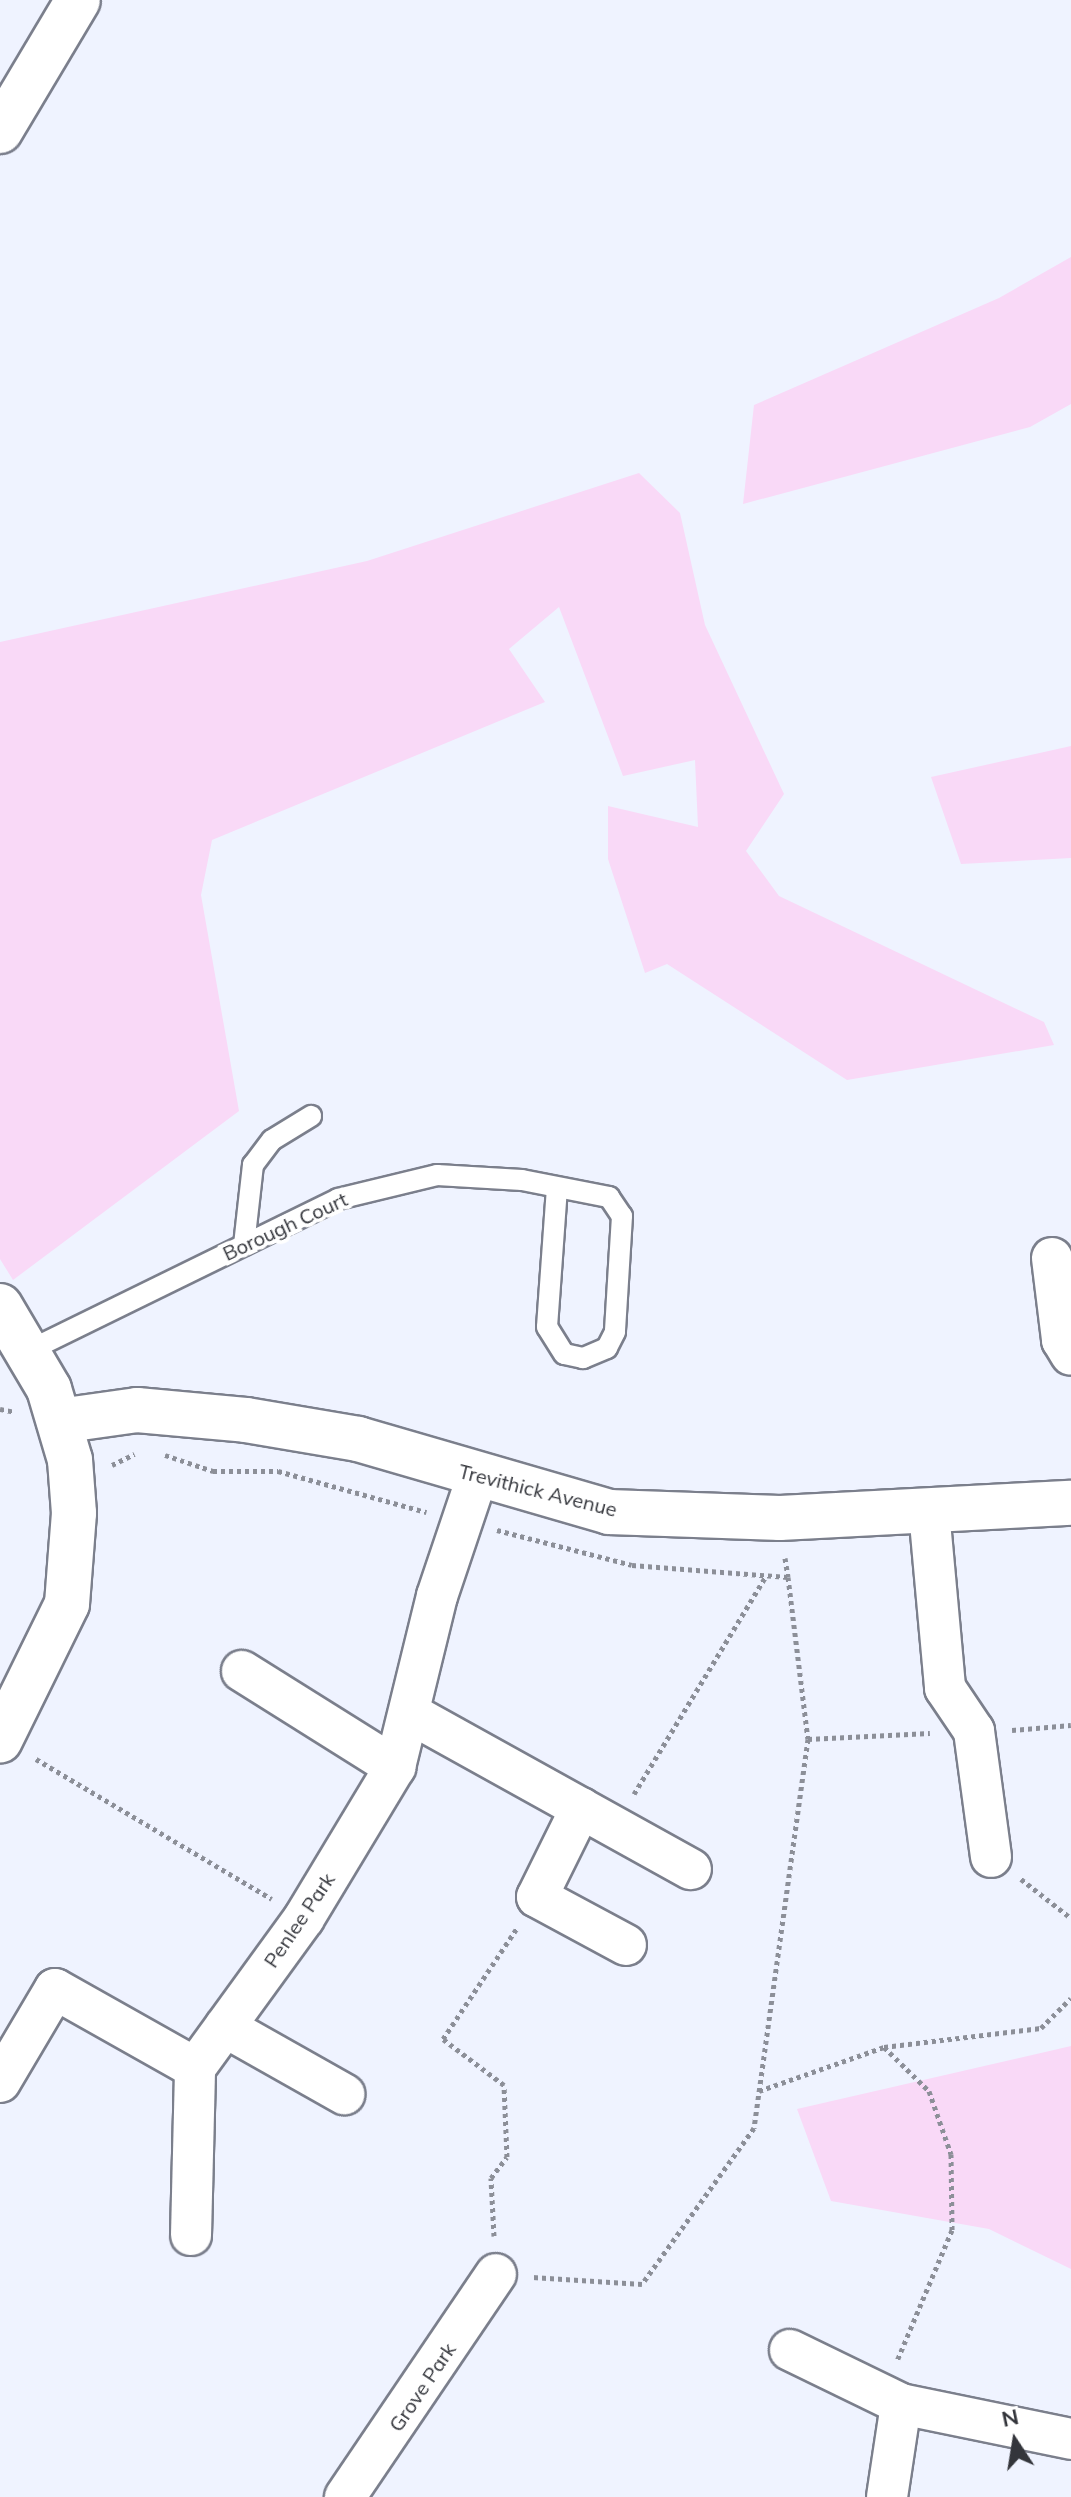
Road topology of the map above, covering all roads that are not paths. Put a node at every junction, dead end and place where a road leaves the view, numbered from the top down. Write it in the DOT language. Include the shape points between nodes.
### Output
graph roads {
  1 [pos="78,0"];
  2 [pos="0,131"];
  3 [pos="311,1116"];
  4 [pos="557,1189"];
  5 [pos="244,1245"];
  6 [pos="1052,1258"];
  7 [pos="0,1306"];
  8 [pos="30,1350"];
  9 [pos="1071,1355"];
  10 [pos="59,1421"];
  11 [pos="477,1477"];
  12 [pos="1071,1503"];
  13 [pos="929,1511"];
  14 [pos="242,1671"];
  15 [pos="411,1714"];
  16 [pos="0,1739"];
  17 [pos="395,1767"];
  18 [pos="597,1817"];
  19 [pos="991,1857"];
  20 [pos="691,1869"];
  21 [pos="626,1945"];
  22 [pos="225,2027"];
  23 [pos="195,2068"];
  24 [pos="0,2082"];
  25 [pos="344,2094"];
  26 [pos="191,2235"];
  27 [pos="496,2274"];
  28 [pos="790,2350"];
  29 [pos="893,2400"];
  30 [pos="1071,2439"];
  31 [pos="345,2497"];
  32 [pos="887,2497"];
  1 -- 2 [label="street"];
  3 -- 5 [label="lane" via="272,1140 253,1165"];
  4 -- 4 [label="lane, Borough Court" via="547,1327 564,1354 583,1358 607,1348 615,1332 622,1216 609,1197"];
  4 -- 5 [label="lane, Borough Court" via="472,1175 408,1178 338,1199"];
  5 -- 8 [label="lane, Borough Court"];
  6 -- 9 [label="street" via="1062,1340"];
  7 -- 8 [label="street"];
  8 -- 10 [label="street"];
  10 -- 11 [label="street, Trevithick Avenue" via="137,1410 193,1412 358,1439"];
  10 -- 16 [label="street" via="70,1460 74,1513 67,1604"];
  11 -- 13 [label="street, Trevithick Avenue" via="609,1512 716,1519"];
  11 -- 15 [label="street, Penlee Park" via="437,1596"];
  12 -- 13 [label="street, Trevithick Avenue"];
  13 -- 19 [label="street" via="945,1688 974,1731"];
  14 -- 17 [label="street"];
  15 -- 17 [label="street, Penlee Park"];
  15 -- 18 [label="street"];
  17 -- 22 [label="street, Penlee Park" via="304,1918"];
  18 -- 20 [label="street"];
  18 -- 21 [label="street" via="537,1897"];
  22 -- 23 [label="street, Penlee Park"];
  22 -- 25 [label="street"];
  23 -- 24 [label="street" via="55,1989"];
  23 -- 26 [label="street"];
  27 -- 31 [label="street, Grove Park"];
  28 -- 29 [label="street"];
  29 -- 30 [label="street"];
  29 -- 32 [label="street"];
}
